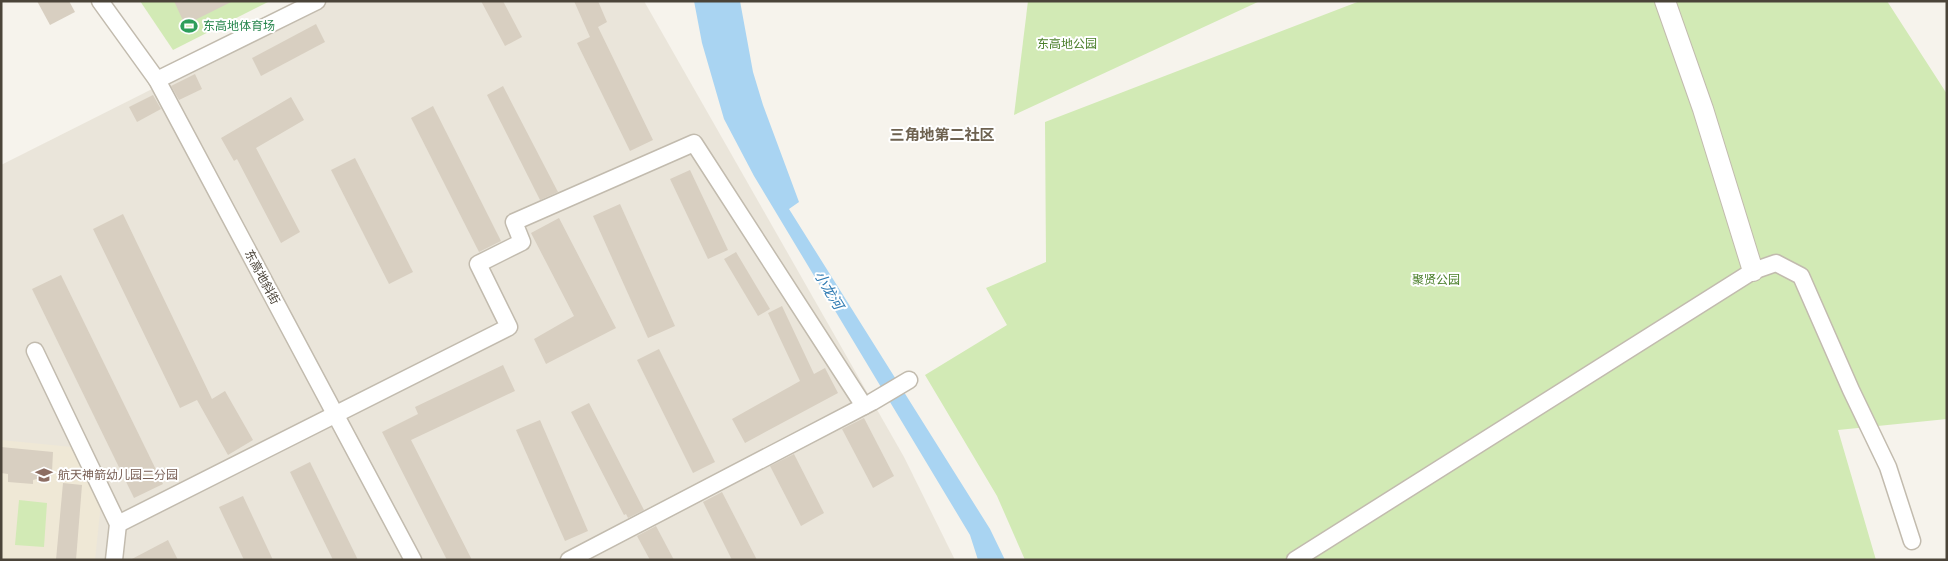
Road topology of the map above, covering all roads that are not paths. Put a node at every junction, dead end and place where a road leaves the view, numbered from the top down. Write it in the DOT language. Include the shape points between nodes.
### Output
graph roads {
  1 [pos="100,1"];
  2 [pos="317,1"];
  3 [pos="1665,1"];
  4 [pos="157,80"];
  5 [pos="1753,271"];
  6 [pos="35,351"];
  7 [pos="910,380"];
  8 [pos="868,404"];
  9 [pos="335,415"];
  10 [pos="118,524"];
  11 [pos="1912,541"];
  12 [pos="114,560"];
  13 [pos="413,560"];
  14 [pos="569,560"];
  15 [pos="1295,560"];
  1 -- 4 [label="street, 东高地斜街"];
  2 -- 4 [label="street"];
  3 -- 5 [label="street" via="1703,109"];
  4 -- 9 [label="street, 东高地斜街"];
  5 -- 11 [label="street" via="1776,263 1801,276 1888,467"];
  5 -- 15 [label="street"];
  6 -- 10 [label="street"];
  7 -- 8 [label="street"];
  8 -- 9 [label="street" via="694,144 514,222 522,242 478,264 510,327"];
  8 -- 14 [label="street"];
  9 -- 10 [label="street"];
  9 -- 13 [label="street, 东高地斜街"];
  10 -- 12 [label="street"];
}
